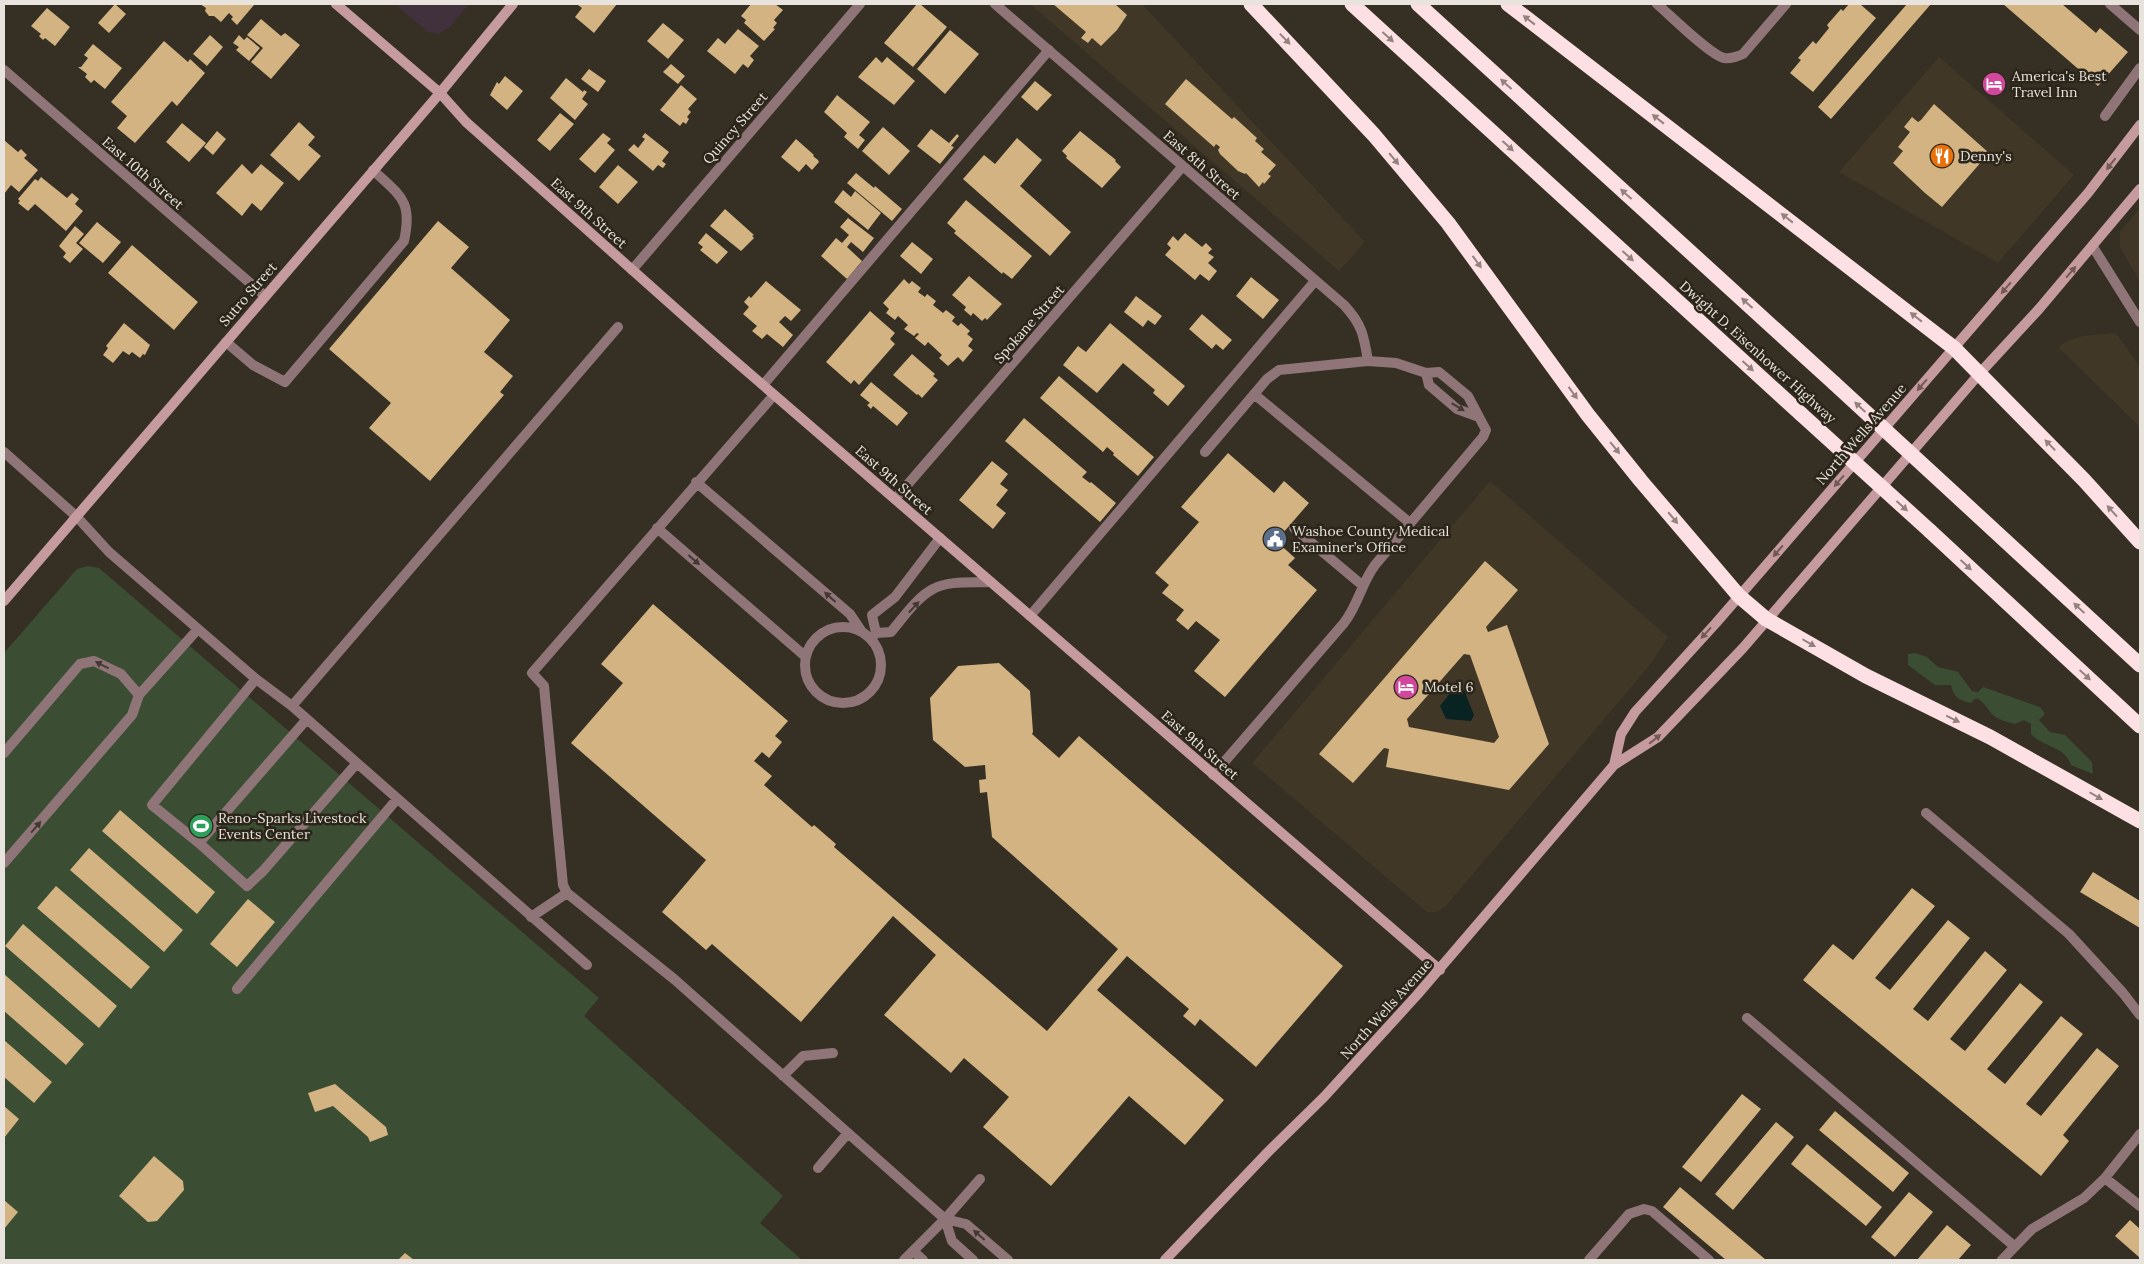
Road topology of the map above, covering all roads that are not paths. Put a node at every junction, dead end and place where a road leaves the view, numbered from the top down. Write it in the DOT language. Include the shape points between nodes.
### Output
graph roads {
  1 [pos="336,4"];
  2 [pos="513,4"];
  3 [pos="860,4"];
  4 [pos="995,4"];
  5 [pos="1252,4"];
  6 [pos="1352,4"];
  7 [pos="1418,4"];
  8 [pos="1508,4"];
  9 [pos="1657,4"];
  10 [pos="1786,4"];
  11 [pos="2110,4"];
  12 [pos="2140,30"];
  13 [pos="1048,50"];
  14 [pos="2140,68"];
  15 [pos="4,70"];
  16 [pos="440,93"];
  17 [pos="2105,116"];
  18 [pos="2140,125"];
  19 [pos="1183,166"];
  20 [pos="373,170"];
  21 [pos="2140,190"];
  22 [pos="2093,247"];
  23 [pos="632,270"];
  24 [pos="1315,281"];
  25 [pos="264,296"];
  26 [pos="2140,319"];
  27 [pos="618,327"];
  28 [pos="226,342"];
  29 [pos="1954,348"];
  30 [pos="1368,362"];
  31 [pos="1426,373"];
  32 [pos="1980,373"];
  33 [pos="763,385"];
  34 [pos="1254,394"];
  35 [pos="774,395"];
  36 [pos="1479,417"];
  37 [pos="4,452"];
  38 [pos="1205,452"];
  39 [pos="696,482"];
  40 [pos="895,499"];
  41 [pos="77,517"];
  42 [pos="1410,524"];
  43 [pos="657,528"];
  44 [pos="1294,528"];
  45 [pos="940,538"];
  46 [pos="2140,542"];
  47 [pos="991,582"];
  48 [pos="1362,585"];
  49 [pos="1738,596"];
  50 [pos="4,601"];
  51 [pos="1030,616"];
  52 [pos="1766,619"];
  53 [pos="198,629"];
  54 [pos="870,635"];
  55 [pos="806,657"];
  56 [pos="2140,665"];
  57 [pos="256,679"];
  58 [pos="140,695"];
  59 [pos="292,706"];
  60 [pos="306,719"];
  61 [pos="2140,726"];
  62 [pos="4,753"];
  63 [pos="357,763"];
  64 [pos="1614,765"];
  65 [pos="1213,774"];
  66 [pos="397,799"];
  67 [pos="1926,813"];
  68 [pos="2140,821"];
  69 [pos="200,843"];
  70 [pos="4,864"];
  71 [pos="567,893"];
  72 [pos="531,917"];
  73 [pos="587,965"];
  74 [pos="1440,970"];
  75 [pos="237,989"];
  76 [pos="2140,1015"];
  77 [pos="1747,1018"];
  78 [pos="834,1053"];
  79 [pos="782,1076"];
  80 [pos="848,1133"];
  81 [pos="2140,1134"];
  82 [pos="818,1168"];
  83 [pos="2105,1178"];
  84 [pos="980,1179"];
  85 [pos="2140,1206"];
  86 [pos="945,1220"];
  87 [pos="2014,1246"];
  88 [pos="912,1251"];
  89 [pos="904,1260"];
  90 [pos="923,1260"];
  91 [pos="973,1260"];
  92 [pos="1008,1260"];
  93 [pos="1165,1260"];
  94 [pos="1589,1260"];
  95 [pos="1709,1260"];
  96 [pos="2002,1260"];
  1 -- 16 [label="main road, East 9th Street"];
  2 -- 16 [label="main road, Sutro Street"];
  3 -- 23 [label="street, Quincy Street"];
  4 -- 13 [label="street, East 8th Street"];
  5 -- 49 [label="highway, one-way" via="1374,135 1448,223 1588,414"];
  6 -- 61 [label="highway, Dwight D. Eisenhower Highway, one-way, bridge"];
  56 -- 7 [label="highway, Dwight D. Eisenhower Highway, one-way, bridge"];
  29 -- 8 [label="highway, one-way"];
  9 -- 10 [label="street" via="1722,58 1743,54"];
  11 -- 12 [label="street"];
  13 -- 19 [label="street, East 8th Street"];
  13 -- 33 [label="street"];
  14 -- 17 [label="street"];
  15 -- 25 [label="street, East 10th Street"];
  16 -- 20 [label="main road, Sutro Street"];
  16 -- 23 [label="main road, East 9th Street" via="466,122"];
  18 -- 29 [label="main road, North Wells Avenue, one-way" via="2088,193"];
  19 -- 24 [label="street, East 8th Street"];
  19 -- 40 [label="street, Spokane Street"];
  20 -- 25 [label="main road, Sutro Street"];
  20 -- 28 [label="street" via="404,200 408,224 404,241 285,382 253,365"];
  21 -- 22 [label="main road, North Wells Avenue"];
  22 -- 26 [label="street"];
  32 -- 22 [label="main road, North Wells Avenue, one-way"];
  23 -- 33 [label="main road, East 9th Street"];
  24 -- 30 [label="street, East 8th Street" via="1356,318 1363,331"];
  24 -- 51 [label="street"];
  25 -- 28 [label="main road, Sutro Street"];
  27 -- 59 [label="street"];
  28 -- 41 [label="main road, Sutro Street"];
  29 -- 32 [label="highway"];
  29 -- 49 [label="main road, North Wells Avenue, one-way"];
  30 -- 31 [label="street" via="1396,363"];
  30 -- 34 [label="street" via="1280,370"];
  31 -- 36 [label="street, one-way" via="1430,385 1458,409"];
  31 -- 36 [label="street" via="1439,372 1468,396"];
  46 -- 32 [label="highway, one-way"];
  32 -- 52 [label="main road, North Wells Avenue"];
  33 -- 35 [label="main road, East 9th Street"];
  34 -- 38 [label="street"];
  34 -- 42 [label="street"];
  35 -- 39 [label="street"];
  35 -- 40 [label="main road, East 9th Street"];
  36 -- 42 [label="street" via="1486,430 1483,437"];
  37 -- 41 [label="street"];
  39 -- 43 [label="street"];
  54 -- 39 [label="street, one-way" via="850,614"];
  40 -- 45 [label="main road, East 9th Street"];
  41 -- 50 [label="main road, Sutro Street"];
  41 -- 53 [label="street" via="109,552"];
  42 -- 48 [label="street"];
  43 -- 55 [label="street, one-way"];
  43 -- 71 [label="street" via="532,673 544,686 563,884"];
  44 -- 48 [label="street"];
  45 -- 47 [label="main road, East 9th Street"];
  45 -- 54 [label="street" via="895,597 872,615"];
  47 -- 51 [label="main road, East 9th Street"];
  54 -- 47 [label="street, one-way" via="891,632 933,589 952,584"];
  48 -- 65 [label="street" via="1354,609 1344,623"];
  49 -- 52 [label="highway"];
  49 -- 64 [label="main road, North Wells Avenue, one-way" via="1635,712 1621,734"];
  51 -- 65 [label="main road, East 9th Street"];
  64 -- 52 [label="main road, North Wells Avenue, one-way" via="1658,737"];
  52 -- 68 [label="highway, one-way" via="1866,676 1990,737"];
  53 -- 57 [label="street"];
  53 -- 58 [label="street"];
  54 -- 55 [label="street" via="852,628 828,631 810,646"];
  54 -- 55 [label="street" via="878,650 880,675 865,696 853,702 841,704 817,693 805,670"];
  57 -- 59 [label="street"];
  57 -- 69 [label="street" via="152,805"];
  58 -- 62 [label="street, one-way" via="121,674 94,661 80,664"];
  70 -- 58 [label="street, one-way" via="132,716"];
  59 -- 60 [label="street"];
  60 -- 63 [label="street"];
  60 -- 69 [label="street"];
  63 -- 66 [label="street"];
  63 -- 69 [label="street" via="247,886"];
  64 -- 74 [label="main road, North Wells Avenue"];
  65 -- 74 [label="main road, East 9th Street"];
  66 -- 72 [label="street"];
  66 -- 75 [label="street"];
  67 -- 76 [label="street" via="2069,934"];
  71 -- 72 [label="street"];
  71 -- 79 [label="street" via="674,979"];
  72 -- 73 [label="street"];
  74 -- 93 [label="main road, North Wells Avenue" via="1324,1097"];
  77 -- 87 [label="street"];
  78 -- 79 [label="street" via="803,1056"];
  79 -- 80 [label="street"];
  80 -- 82 [label="street"];
  80 -- 86 [label="street"];
  81 -- 83 [label="street"];
  83 -- 85 [label="street"];
  83 -- 87 [label="street" via="2084,1198 2032,1229"];
  84 -- 86 [label="street"];
  86 -- 88 [label="street"];
  86 -- 91 [label="street" via="952,1241"];
  92 -- 86 [label="street, one-way" via="966,1224"];
  87 -- 96 [label="street"];
  88 -- 89 [label="street"];
  88 -- 90 [label="street"];
  94 -- 95 [label="street" via="1629,1214 1644,1209 1652,1211"];
}
